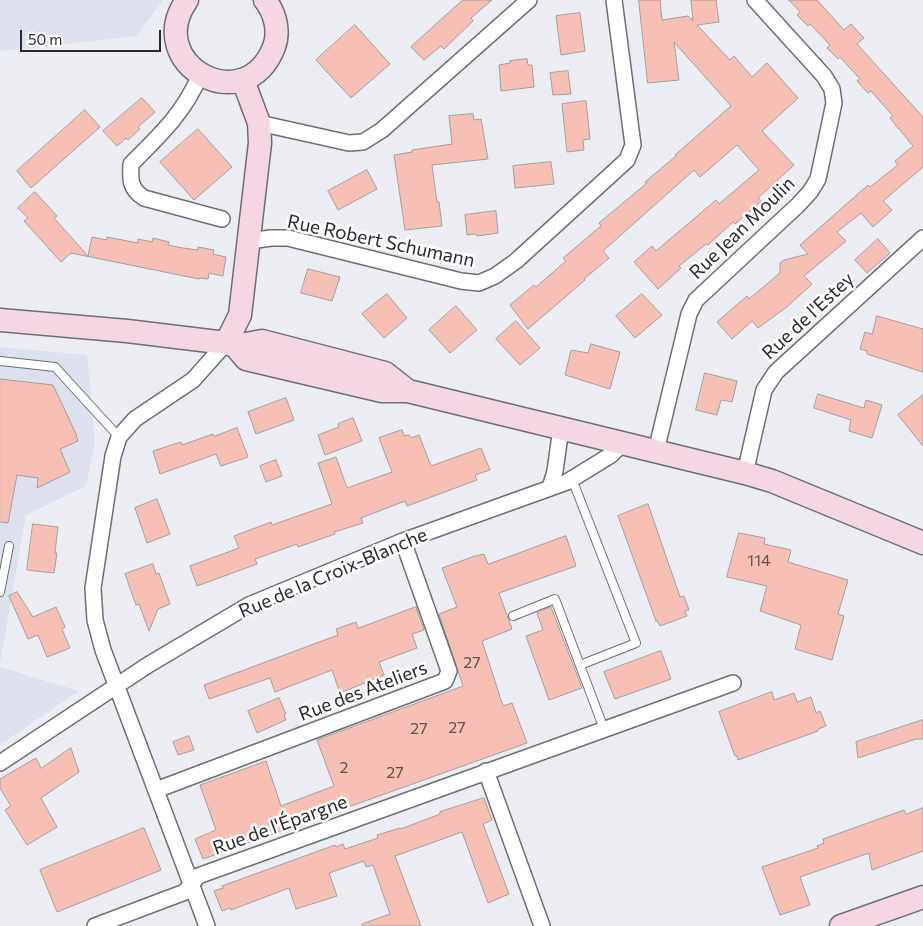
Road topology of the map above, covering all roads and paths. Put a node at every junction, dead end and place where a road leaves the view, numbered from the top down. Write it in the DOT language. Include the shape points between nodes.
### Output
graph roads {
  1 [pos="187,0"];
  2 [pos="265,0"];
  3 [pos="529,0"];
  4 [pos="614,0"];
  5 [pos="756,1"];
  6 [pos="200,75"];
  7 [pos="243,80"];
  8 [pos="259,123"];
  9 [pos="222,219"];
  10 [pos="923,238"];
  11 [pos="249,242"];
  12 [pos="0,320"];
  13 [pos="231,344"];
  14 [pos="0,361"];
  15 [pos="561,428"];
  16 [pos="119,437"];
  17 [pos="623,443"];
  18 [pos="656,451"];
  19 [pos="745,472"];
  20 [pos="572,479"];
  21 [pos="550,488"];
  22 [pos="403,541"];
  23 [pos="923,543"];
  24 [pos="8,546"];
  25 [pos="0,592"];
  26 [pos="513,616"];
  27 [pos="580,664"];
  28 [pos="733,683"];
  29 [pos="116,687"];
  30 [pos="604,729"];
  31 [pos="0,761"];
  32 [pos="486,771"];
  33 [pos="156,790"];
  34 [pos="192,884"];
  35 [pos="923,897"];
  36 [pos="94,926"];
  37 [pos="207,926"];
  38 [pos="542,926"];
  39 [pos="841,926"];
  1 -- 6 [label="main road" via="179,15 178,45 182,57"];
  2 -- 7 [label="main road" via="276,24 276,42 270,58"];
  3 -- 8 [label="street" via="382,130 363,142 349,143"];
  4 -- 11 [label="street, Rue Robert Schumann" via="633,145 627,160 516,261 494,276 479,283 461,281 288,238"];
  5 -- 18 [label="street, Rue Jean Moulin" via="832,89 834,103 818,179 798,205 696,300 689,314"];
  6 -- 7 [label="main road" via="221,82"];
  6 -- 9 [label="street" via="193,92 172,123 131,164 130,179 136,192 144,198"];
  7 -- 8 [label="main road"];
  8 -- 11 [label="main road" via="260,143"];
  10 -- 19 [label="street, Rue de l'Estey" via="776,372 764,390"];
  11 -- 13 [label="main road" via="240,315"];
  12 -- 13 [label="main road"];
  13 -- 15 [label="main road" via="262,341 385,373 408,391"];
  13 -- 16 [label="street" via="193,380 135,419"];
  14 -- 16 [label="lane" via="55,367"];
  15 -- 17 [label="main road"];
  15 -- 21 [label="street"];
  16 -- 29 [label="street" via="113,456 93,588 98,636"];
  17 -- 18 [label="main road"];
  17 -- 20 [label="street, Rue de la Croix-Blanche" via="611,455"];
  18 -- 19 [label="main road"];
  19 -- 23 [label="main road"];
  20 -- 21 [label="street, Rue de la Croix-Blanche"];
  20 -- 27 [label="lane" via="636,642"];
  21 -- 22 [label="street, Rue de la Croix-Blanche"];
  22 -- 29 [label="street, Rue de la Croix-Blanche" via="248,606"];
  22 -- 33 [label="street, Rue des Ateliers" via="448,671 445,681"];
  24 -- 25 [label="lane"];
  26 -- 27 [label="lane" via="555,599"];
  27 -- 30 [label="lane"];
  28 -- 30 [label="street, Rue de l'Épargne"];
  29 -- 31 [label="street, Rue de la Croix-Blanche"];
  29 -- 33 [label="street"];
  30 -- 32 [label="street, Rue de l'Épargne"];
  32 -- 34 [label="street, Rue de l'Épargne" via="198,876"];
  32 -- 38 [label="street"];
  33 -- 34 [label="street"];
  34 -- 36 [label="street, Rue de l'Épargne" via="185,892"];
  34 -- 37 [label="street"];
  35 -- 39 [label="main road"];
}
